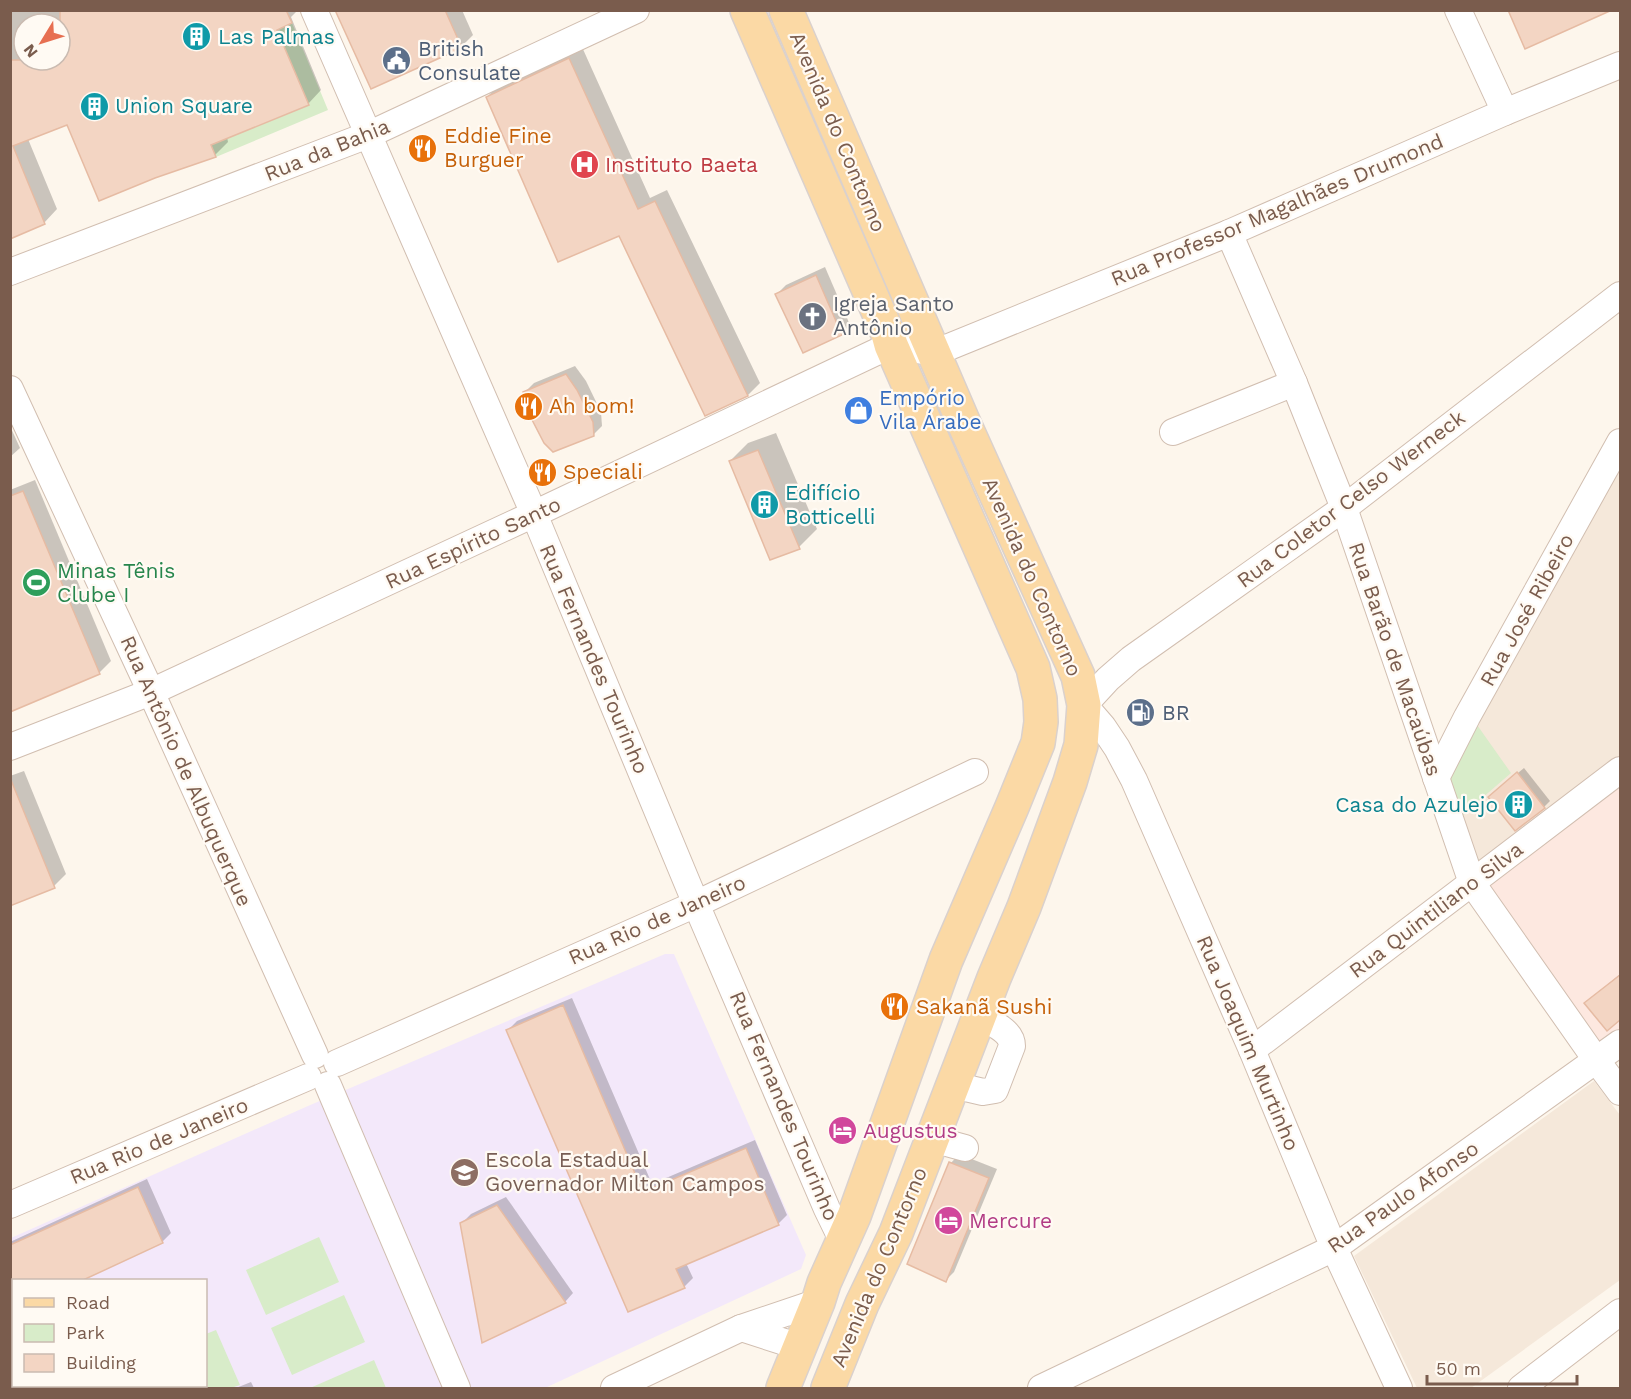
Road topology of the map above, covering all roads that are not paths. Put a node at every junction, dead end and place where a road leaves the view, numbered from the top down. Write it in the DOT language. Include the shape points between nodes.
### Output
graph roads {
  1 [pos="314,10"];
  2 [pos="636,10"];
  3 [pos="747,10"];
  4 [pos="786,10"];
  5 [pos="1458,10"];
  6 [pos="1620,65"];
  7 [pos="1505,112"];
  8 [pos="368,135"];
  9 [pos="1229,233"];
  10 [pos="10,272"];
  11 [pos="1620,295"];
  12 [pos="891,345"];
  13 [pos="934,353"];
  14 [pos="1294,382"];
  15 [pos="10,389"];
  16 [pos="1173,432"];
  17 [pos="1620,442"];
  18 [pos="1344,508"];
  19 [pos="534,514"];
  20 [pos="1033,668"];
  21 [pos="151,692"];
  22 [pos="1084,705"];
  23 [pos="10,747"];
  24 [pos="1620,770"];
  25 [pos="975,772"];
  26 [pos="1436,778"];
  27 [pos="1472,883"];
  28 [pos="696,904"];
  29 [pos="1620,1043"];
  30 [pos="1252,1050"];
  31 [pos="1597,1061"];
  32 [pos="322,1070"];
  33 [pos="1620,1092"];
  34 [pos="932,1138"];
  35 [pos="964,1148"];
  36 [pos="10,1205"];
  37 [pos="843,1242"];
  38 [pos="1334,1248"];
  39 [pos="818,1302"];
  40 [pos="1620,1312"];
  41 [pos="741,1328"];
  42 [pos="800,1347"];
  43 [pos="457,1389"];
  44 [pos="614,1389"];
  45 [pos="783,1389"];
  46 [pos="828,1389"];
  47 [pos="1041,1389"];
  48 [pos="1399,1389"];
  49 [pos="1521,1389"];
  1 -- 8 [label="street, Rua Fernandes Tourinho"];
  2 -- 8 [label="street, Rua da Bahia"];
  3 -- 12 [label="main road, Avenida do Contorno"];
  4 -- 13 [label="main road, Avenida do Contorno"];
  5 -- 7 [label="street"];
  6 -- 7 [label="street, Rua Professor Magalhães Drumond"];
  7 -- 9 [label="street, Rua Professor Magalhães Drumond"];
  8 -- 10 [label="street, Rua da Bahia"];
  8 -- 19 [label="street, Rua Fernandes Tourinho"];
  9 -- 13 [label="street, Rua Professor Magalhães Drumond"];
  9 -- 14 [label="street, Rua Barão de Macaúbas"];
  11 -- 18 [label="street, Rua Coletor Celso Werneck"];
  12 -- 13 [label="street"];
  12 -- 19 [label="street, Rua Espírito Santo"];
  12 -- 20 [label="main road, Avenida do Contorno"];
  13 -- 22 [label="main road, Avenida do Contorno" via="1078,676"];
  14 -- 16 [label="street"];
  14 -- 18 [label="street, Rua Barão de Macaúbas"];
  15 -- 21 [label="street, Rua Antônio de Albuquerque"];
  17 -- 26 [label="street, Rua José Ribeiro"];
  18 -- 22 [label="street, Rua Coletor Celso Werneck" via="1131,659"];
  18 -- 26 [label="street, Rua Barão de Macaúbas"];
  19 -- 21 [label="street, Rua Espírito Santo"];
  19 -- 28 [label="street, Rua Fernandes Tourinho"];
  20 -- 22 [label="main road"];
  20 -- 37 [label="main road, Avenida do Contorno" via="1040,699 1038,743 946,960"];
  21 -- 23 [label="street, Rua Espírito Santo"];
  21 -- 32 [label="street, Rua Antônio de Albuquerque"];
  22 -- 30 [label="street, Rua Joaquim Murtinho" via="1103,726 1134,780"];
  22 -- 34 [label="main road, Avenida do Contorno" via="1081,745 1070,782"];
  24 -- 27 [label="street, Rua Quintiliano Silva"];
  25 -- 28 [label="street, Rua Rio de Janeiro"];
  26 -- 27 [label="street, Rua Barão de Macaúbas"];
  27 -- 30 [label="street, Rua Quintiliano Silva"];
  27 -- 31 [label="street, Rua Barão de Macaúbas"];
  28 -- 32 [label="street, Rua Rio de Janeiro"];
  28 -- 37 [label="street, Rua Fernandes Tourinho"];
  29 -- 31 [label="street, Rua Paulo Afonso"];
  30 -- 38 [label="street, Rua Joaquim Murtinho"];
  31 -- 33 [label="street, Rua Barão de Macaúbas"];
  31 -- 38 [label="street, Rua Paulo Afonso"];
  32 -- 36 [label="street, Rua Rio de Janeiro"];
  32 -- 43 [label="street, Rua Antônio de Albuquerque"];
  34 -- 35 [label="street"];
  34 -- 46 [label="main road, Avenida do Contorno" via="897,1233 862,1304"];
  37 -- 39 [label="main road, Avenida do Contorno"];
  38 -- 47 [label="street, Rua Paulo Afonso"];
  38 -- 48 [label="street, Rua Joaquim Murtinho"];
  39 -- 41 [label="street"];
  39 -- 42 [label="main road, Avenida do Contorno"];
  40 -- 49 [label="street"];
  41 -- 42 [label="street"];
  41 -- 44 [label="street"];
  42 -- 45 [label="main road, Avenida do Contorno"];
}
